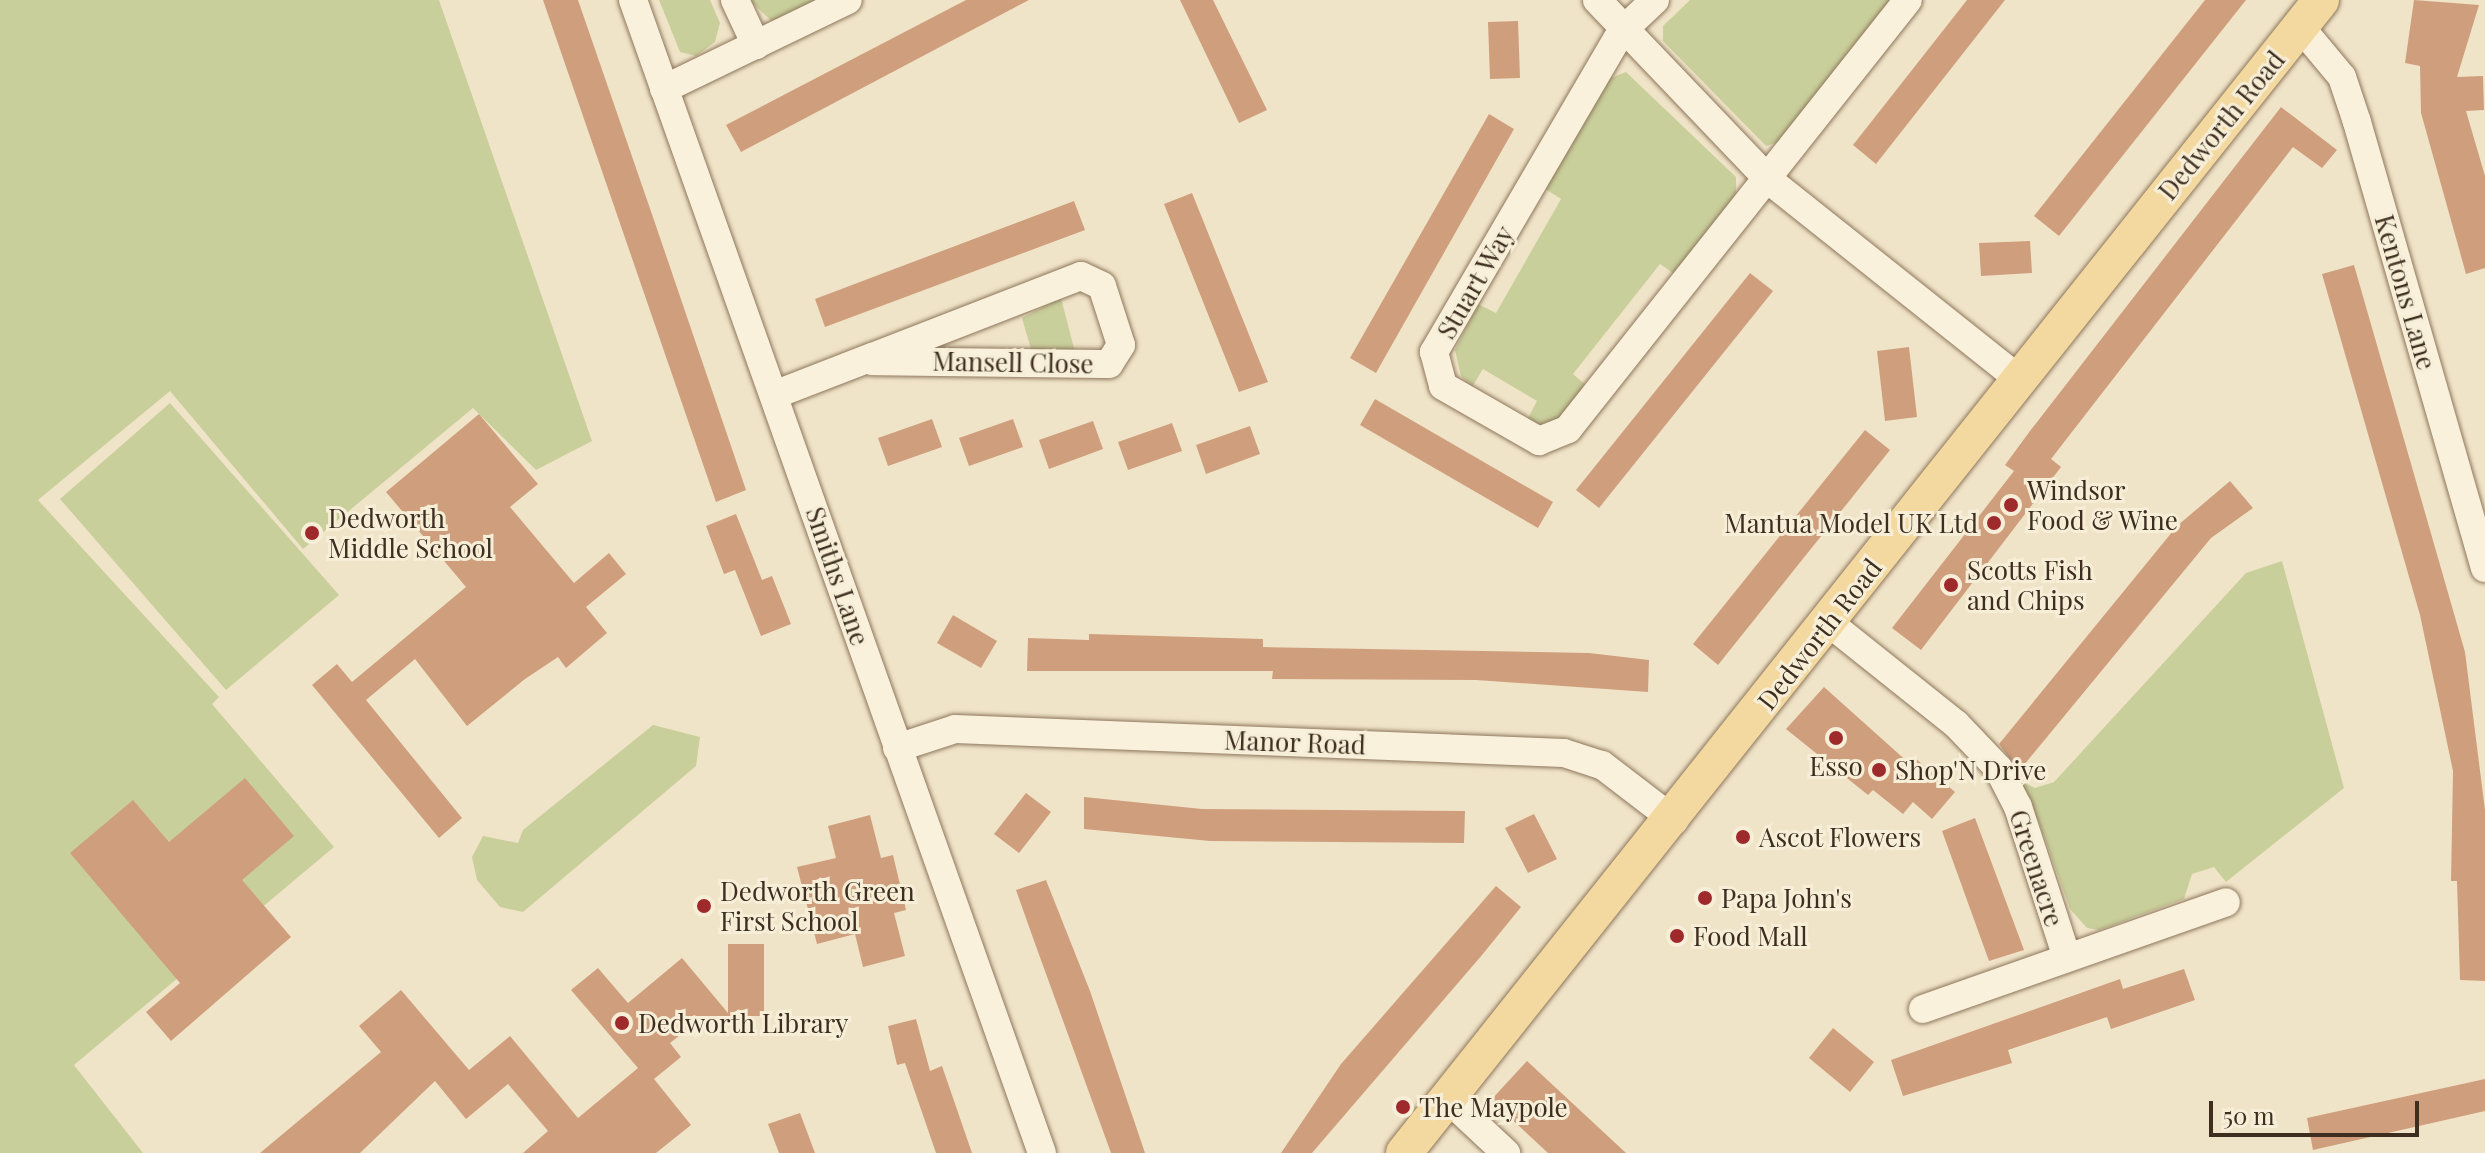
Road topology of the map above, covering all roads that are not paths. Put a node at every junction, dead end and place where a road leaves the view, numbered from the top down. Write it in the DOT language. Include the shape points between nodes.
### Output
graph roads {
  1 [pos="633,0"];
  2 [pos="735,0"];
  3 [pos="848,0"];
  4 [pos="1597,0"];
  5 [pos="1655,0"];
  6 [pos="1908,0"];
  7 [pos="2311,14"];
  8 [pos="1621,32"];
  9 [pos="756,45"];
  10 [pos="664,89"];
  11 [pos="1770,181"];
  12 [pos="872,361"];
  13 [pos="2020,380"];
  14 [pos="774,395"];
  15 [pos="2485,568"];
  16 [pos="1828,622"];
  17 [pos="897,748"];
  18 [pos="1674,820"];
  19 [pos="2226,902"];
  20 [pos="2066,955"];
  21 [pos="1923,1009"];
  22 [pos="1447,1098"];
  23 [pos="1042,1153"];
  24 [pos="1404,1153"];
  25 [pos="1506,1153"];
  1 -- 10 [label="street, Smiths Lane"];
  2 -- 9 [label="street"];
  3 -- 9 [label="street"];
  4 -- 8 [label="street"];
  5 -- 8 [label="street"];
  6 -- 11 [label="street"];
  7 -- 13 [label="main road, Dedworth Road" via="2266,64"];
  7 -- 15 [label="street, Kentons Lane" via="2357,122"];
  8 -- 11 [label="street"];
  8 -- 11 [label="street, Stuart Way" via="1434,352 1443,386 1539,441 1568,429"];
  9 -- 10 [label="street"];
  10 -- 14 [label="street, Smiths Lane"];
  11 -- 13 [label="street"];
  12 -- 12 [label="street, Mansell Close" via="1081,276 1102,286 1121,345 1109,364"];
  12 -- 14 [label="street, Mansell Close"];
  13 -- 16 [label="main road, Dedworth Road"];
  14 -- 17 [label="street, Smiths Lane"];
  16 -- 18 [label="main road, Dedworth Road"];
  16 -- 20 [label="street, Greenacre" via="1956,724 1998,768 2018,807"];
  17 -- 18 [label="street, Manor Road" via="955,729 1564,753 1602,765"];
  17 -- 23 [label="street, Smiths Lane"];
  18 -- 22 [label="main road, Dedworth Road"];
  19 -- 20 [label="street, Greenacre"];
  20 -- 21 [label="street, Greenacre"];
  22 -- 24 [label="main road, Dedworth Road"];
  22 -- 25 [label="street"];
}
